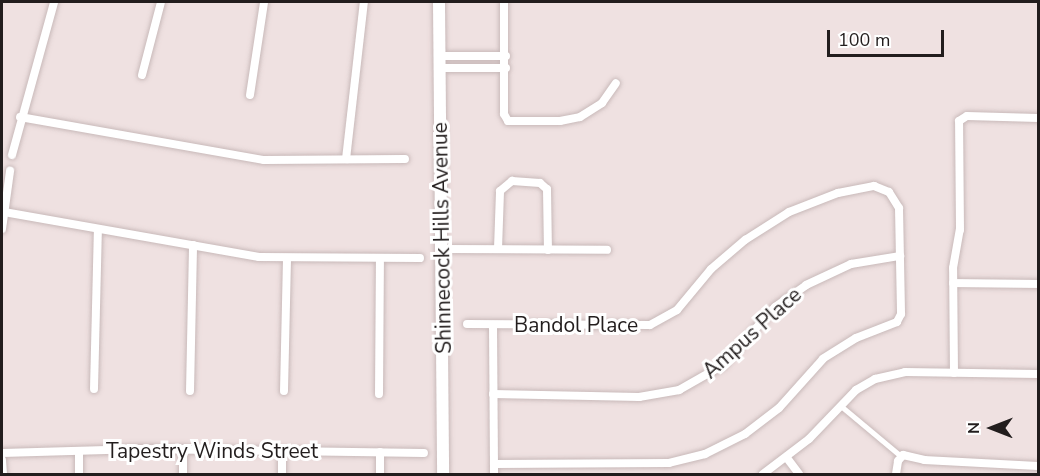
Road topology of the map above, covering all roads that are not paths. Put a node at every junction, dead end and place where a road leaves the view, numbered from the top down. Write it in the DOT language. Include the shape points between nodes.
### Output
graph roads {
  1 [pos="54,2"];
  2 [pos="161,2"];
  3 [pos="264,2"];
  4 [pos="363,2"];
  5 [pos="439,2"];
  6 [pos="504,2"];
  7 [pos="440,56"];
  8 [pos="479,56"];
  9 [pos="506,56"];
  10 [pos="506,68"];
  11 [pos="440,69"];
  12 [pos="479,69"];
  13 [pos="142,75"];
  14 [pos="616,83"];
  15 [pos="250,95"];
  16 [pos="20,117"];
  17 [pos="1038,118"];
  18 [pos="12,155"];
  19 [pos="346,159"];
  20 [pos="405,159"];
  21 [pos="10,171"];
  22 [pos="4,212"];
  23 [pos="2,229"];
  24 [pos="98,229"];
  25 [pos="193,246"];
  26 [pos="442,249"];
  27 [pos="498,249"];
  28 [pos="548,250"];
  29 [pos="607,250"];
  30 [pos="900,256"];
  31 [pos="287,258"];
  32 [pos="380,258"];
  33 [pos="420,258"];
  34 [pos="953,283"];
  35 [pos="1038,284"];
  36 [pos="467,324"];
  37 [pos="493,325"];
  38 [pos="954,373"];
  39 [pos="1038,374"];
  40 [pos="94,389"];
  41 [pos="190,391"];
  42 [pos="284,391"];
  43 [pos="379,394"];
  44 [pos="493,394"];
  45 [pos="840,405"];
  46 [pos="183,449"];
  47 [pos="79,451"];
  48 [pos="282,451"];
  49 [pos="380,452"];
  50 [pos="2,453"];
  51 [pos="424,453"];
  52 [pos="901,456"];
  53 [pos="787,458"];
  54 [pos="2,460"];
  55 [pos="494,464"];
  56 [pos="1036,468"];
  57 [pos="595,470"];
  58 [pos="3,474"];
  59 [pos="79,474"];
  60 [pos="183,474"];
  61 [pos="282,474"];
  62 [pos="380,474"];
  63 [pos="443,474"];
  64 [pos="494,474"];
  65 [pos="763,474"];
  66 [pos="799,474"];
  67 [pos="896,474"];
  1 -- 16 [label="street"];
  2 -- 13 [label="street"];
  3 -- 15 [label="street"];
  4 -- 19 [label="street"];
  5 -- 7 [label="street, Shinnecock Hills Avenue"];
  6 -- 9 [label="street"];
  7 -- 8 [label="street"];
  7 -- 11 [label="street, Shinnecock Hills Avenue"];
  8 -- 9 [label="street"];
  8 -- 12 [label="lane"];
  9 -- 10 [label="street"];
  10 -- 12 [label="street"];
  10 -- 14 [label="street" via="506,119 570,120 595,109"];
  11 -- 12 [label="street"];
  11 -- 26 [label="street, Shinnecock Hills Avenue"];
  16 -- 18 [label="street"];
  16 -- 19 [label="street" via="249,158"];
  17 -- 34 [label="street" via="961,118 960,230"];
  19 -- 20 [label="street"];
  21 -- 22 [label="street"];
  22 -- 23 [label="street"];
  22 -- 24 [label="street"];
  24 -- 25 [label="street"];
  24 -- 40 [label="street"];
  25 -- 31 [label="street"];
  25 -- 41 [label="street"];
  26 -- 27 [label="street"];
  26 -- 63 [label="street, Shinnecock Hills Avenue"];
  27 -- 28 [label="street"];
  27 -- 28 [label="street" via="500,190 502,185 512,182 540,183 546,189"];
  28 -- 29 [label="street"];
  30 -- 37 [label="street, Bandol Place" via="899,208 888,192 874,186 851,189 775,220 725,256 676,310 651,325"];
  30 -- 44 [label="street, Ampus Place" via="851,264 806,285 775,307 723,365 679,390 639,397"];
  30 -- 57 [label="street" via="901,314 897,322 856,338 829,356 762,422 717,449 669,463"];
  31 -- 32 [label="street"];
  31 -- 42 [label="street"];
  32 -- 33 [label="street"];
  32 -- 43 [label="street"];
  34 -- 35 [label="street"];
  34 -- 38 [label="street"];
  36 -- 37 [label="street, Bandol Place"];
  37 -- 44 [label="street"];
  38 -- 39 [label="street"];
  38 -- 45 [label="street" via="887,375 856,390"];
  44 -- 55 [label="street"];
  45 -- 52 [label="lane"];
  45 -- 53 [label="street"];
  46 -- 47 [label="street, Tapestry Winds Street"];
  46 -- 48 [label="street, Tapestry Winds Street"];
  46 -- 60 [label="street"];
  47 -- 50 [label="street, Tapestry Winds Street"];
  47 -- 59 [label="street"];
  48 -- 49 [label="street, Tapestry Winds Street"];
  48 -- 61 [label="street"];
  49 -- 51 [label="street, Tapestry Winds Street"];
  49 -- 62 [label="street"];
  52 -- 56 [label="street"];
  52 -- 67 [label="street"];
  53 -- 65 [label="street"];
  53 -- 66 [label="street"];
  54 -- 58 [label="street"];
  55 -- 57 [label="street"];
  55 -- 64 [label="street"];
}
